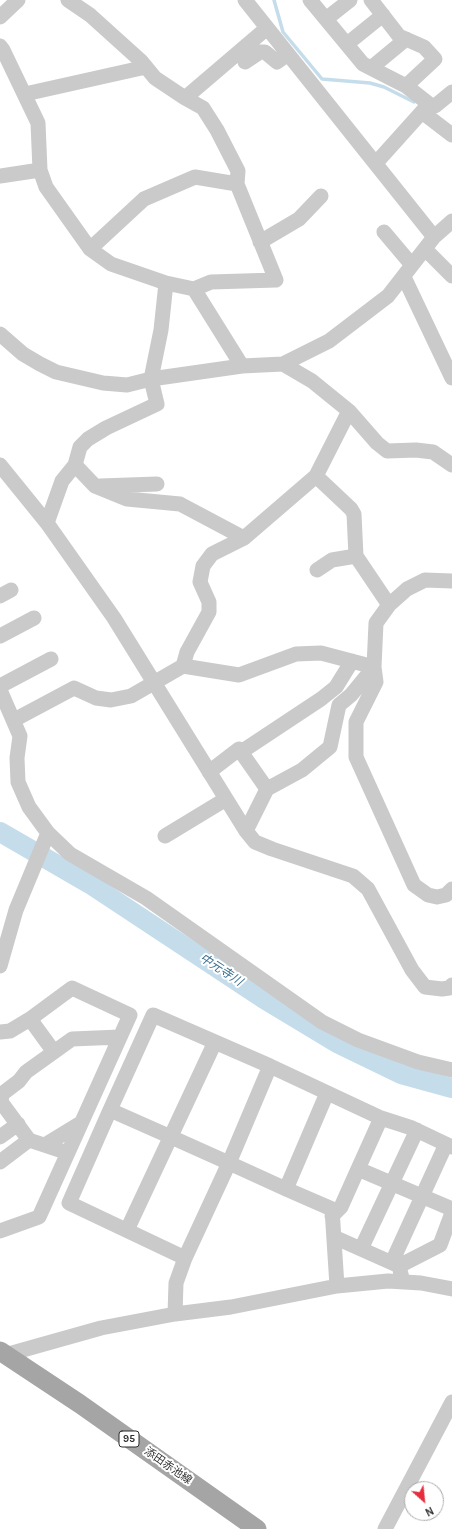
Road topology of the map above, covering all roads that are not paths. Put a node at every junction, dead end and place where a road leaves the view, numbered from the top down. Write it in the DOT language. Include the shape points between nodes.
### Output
graph roads {
  1 [pos="18,0"];
  2 [pos="68,0"];
  3 [pos="245,0"];
  4 [pos="310,0"];
  5 [pos="350,0"];
  6 [pos="371,0"];
  7 [pos="383,15"];
  8 [pos="0,17"];
  9 [pos="326,19"];
  10 [pos="267,28"];
  11 [pos="406,39"];
  12 [pos="346,44"];
  13 [pos="0,46"];
  14 [pos="288,54"];
  15 [pos="245,62"];
  16 [pos="146,67"];
  17 [pos="371,68"];
  18 [pos="406,86"];
  19 [pos="452,92"];
  20 [pos="25,94"];
  21 [pos="185,98"];
  22 [pos="425,108"];
  23 [pos="452,134"];
  24 [pos="376,163"];
  25 [pos="40,170"];
  26 [pos="0,176"];
  27 [pos="237,184"];
  28 [pos="322,196"];
  29 [pos="452,221"];
  30 [pos="384,232"];
  31 [pos="260,242"];
  32 [pos="429,243"];
  33 [pos="90,249"];
  34 [pos="408,271"];
  35 [pos="452,276"];
  36 [pos="166,283"];
  37 [pos="194,289"];
  38 [pos="0,334"];
  39 [pos="283,364"];
  40 [pos="242,366"];
  41 [pos="452,378"];
  42 [pos="151,379"];
  43 [pos="349,412"];
  44 [pos="75,465"];
  45 [pos="452,465"];
  46 [pos="2,471"];
  47 [pos="316,476"];
  48 [pos="157,484"];
  49 [pos="95,486"];
  50 [pos="47,523"];
  51 [pos="244,538"];
  52 [pos="356,556"];
  53 [pos="317,570"];
  54 [pos="452,581"];
  55 [pos="389,605"];
  56 [pos="34,618"];
  57 [pos="0,636"];
  58 [pos="51,659"];
  59 [pos="352,661"];
  60 [pos="183,666"];
  61 [pos="374,667"];
  62 [pos="154,684"];
  63 [pos="0,686"];
  64 [pos="0,690"];
  65 [pos="14,720"];
  66 [pos="241,752"];
  67 [pos="208,772"];
  68 [pos="267,789"];
  69 [pos="226,799"];
  70 [pos="246,831"];
  71 [pos="165,836"];
  72 [pos="46,838"];
  73 [pos="452,889"];
  74 [pos="0,966"];
  75 [pos="452,985"];
  76 [pos="30,1019"];
  77 [pos="0,1032"];
  78 [pos="121,1035"];
  79 [pos="141,1041"];
  80 [pos="215,1042"];
  81 [pos="54,1052"];
  82 [pos="270,1066"];
  83 [pos="452,1070"];
  84 [pos="327,1093"];
  85 [pos="110,1110"];
  86 [pos="381,1118"];
  87 [pos="81,1123"];
  88 [pos="18,1124"];
  89 [pos="417,1130"];
  90 [pos="0,1137"];
  91 [pos="171,1137"];
  92 [pos="29,1140"];
  93 [pos="44,1145"];
  94 [pos="449,1145"];
  95 [pos="67,1154"];
  96 [pos="0,1162"];
  97 [pos="86,1163"];
  98 [pos="230,1163"];
  99 [pos="358,1169"];
  100 [pos="392,1183"];
  101 [pos="286,1189"];
  102 [pos="422,1196"];
  103 [pos="452,1209"];
  104 [pos="452,1213"];
  105 [pos="332,1216"];
  106 [pos="127,1230"];
  107 [pos="0,1231"];
  108 [pos="334,1237"];
  109 [pos="361,1249"];
  110 [pos="185,1258"];
  111 [pos="396,1264"];
  112 [pos="403,1282"];
  113 [pos="337,1286"];
  114 [pos="452,1289"];
  115 [pos="175,1314"];
  116 [pos="2,1354"];
  117 [pos="452,1402"];
  118 [pos="257,1529"];
  119 [pos="385,1529"];
  1 -- 8 [label="street"];
  2 -- 16 [label="street" via="90,15"];
  3 -- 10 [label="street"];
  4 -- 9 [label="street"];
  5 -- 9 [label="street"];
  6 -- 7 [label="street"];
  7 -- 11 [label="street" via="399,36"];
  7 -- 12 [label="street"];
  9 -- 12 [label="street"];
  10 -- 14 [label="street"];
  10 -- 21 [label="street"];
  11 -- 17 [label="street"];
  11 -- 18 [label="street" via="424,47 435,59"];
  12 -- 17 [label="street" via="363,64"];
  13 -- 20 [label="street"];
  14 -- 15 [label="street" via="277,62 265,52 260,52"];
  14 -- 24 [label="street"];
  16 -- 20 [label="street"];
  16 -- 21 [label="street" via="155,78"];
  17 -- 18 [label="street"];
  18 -- 22 [label="street"];
  19 -- 22 [label="street" via="435,106"];
  20 -- 25 [label="street" via="38,123"];
  21 -- 27 [label="street" via="202,108 217,130 238,171"];
  22 -- 23 [label="street"];
  22 -- 24 [label="street"];
  24 -- 32 [label="street"];
  25 -- 26 [label="street"];
  25 -- 33 [label="street" via="46,187"];
  27 -- 31 [label="street"];
  27 -- 33 [label="street" via="195,177 144,198"];
  28 -- 31 [label="street" via="299,219"];
  29 -- 32 [label="street"];
  30 -- 34 [label="street"];
  31 -- 37 [label="street" via="276,280 211,282"];
  32 -- 34 [label="street"];
  32 -- 35 [label="street"];
  33 -- 36 [label="street" via="111,264"];
  34 -- 39 [label="street" via="388,296 329,340"];
  34 -- 41 [label="street"];
  36 -- 37 [label="street"];
  36 -- 42 [label="street" via="161,330"];
  37 -- 40 [label="street"];
  38 -- 42 [label="street" via="23,354 56,372 103,383 127,385"];
  39 -- 40 [label="street"];
  39 -- 43 [label="street" via="312,381"];
  40 -- 42 [label="street"];
  42 -- 44 [label="street" via="157,404 88,439 80,447"];
  43 -- 45 [label="street" via="386,451 433,452"];
  43 -- 47 [label="street"];
  44 -- 49 [label="street"];
  44 -- 50 [label="street" via="62,480"];
  46 -- 50 [label="street"];
  47 -- 51 [label="street"];
  47 -- 52 [label="street" via="354,514"];
  48 -- 49 [label="street"];
  49 -- 51 [label="street" via="127,499 180,504"];
  50 -- 62 [label="street" via="114,618"];
  51 -- 60 [label="street" via="212,554 203,566 200,582 209,602 209,612 187,652"];
  52 -- 53 [label="street" via="332,560"];
  52 -- 55 [label="street"];
  54 -- 55 [label="street" via="425,580 407,589"];
  55 -- 61 [label="street" via="376,623"];
  56 -- 57 [label="street"];
  58 -- 63 [label="street"];
  59 -- 60 [label="street" via="321,652 296,654 239,675"];
  59 -- 61 [label="street"];
  59 -- 66 [label="street" via="336,687 321,700"];
  60 -- 62 [label="street"];
  61 -- 68 [label="street" via="340,705 330,747 302,770"];
  61 -- 73 [label="street" via="376,682 356,722 356,757 414,885 428,895 437,897 446,895"];
  62 -- 65 [label="street" via="131,696 111,700 96,698 74,688"];
  62 -- 67 [label="street"];
  64 -- 65 [label="street"];
  65 -- 72 [label="street" via="20,736 17,758 18,782"];
  66 -- 67 [label="street" via="239,749"];
  66 -- 68 [label="street"];
  67 -- 69 [label="street"];
  68 -- 70 [label="street"];
  69 -- 70 [label="street"];
  69 -- 71 [label="street"];
  70 -- 75 [label="street" via="255,842 353,876 368,889 412,970 425,987 442,989"];
  72 -- 74 [label="street" via="16,910"];
  72 -- 83 [label="street" via="146,898 322,1022 418,1062"];
  76 -- 77 [label="street" via="10,1031"];
  76 -- 78 [label="street" via="72,988 130,1015"];
  76 -- 81 [label="street"];
  78 -- 79 [label="street"];
  78 -- 81 [label="street" via="72,1038"];
  78 -- 87 [label="street"];
  79 -- 80 [label="street" via="153,1015"];
  79 -- 85 [label="street"];
  80 -- 82 [label="street"];
  80 -- 91 [label="street"];
  81 -- 88 [label="street" via="26,1072 2,1094 2,1102"];
  82 -- 84 [label="street"];
  82 -- 98 [label="street"];
  84 -- 86 [label="street"];
  84 -- 101 [label="street"];
  85 -- 91 [label="street"];
  85 -- 97 [label="street"];
  86 -- 89 [label="street"];
  86 -- 99 [label="street"];
  87 -- 93 [label="street"];
  87 -- 95 [label="street"];
  88 -- 90 [label="street"];
  88 -- 92 [label="street"];
  89 -- 94 [label="street"];
  89 -- 100 [label="street"];
  91 -- 98 [label="street"];
  91 -- 106 [label="street"];
  92 -- 93 [label="street"];
  92 -- 96 [label="street"];
  93 -- 95 [label="street"];
  94 -- 102 [label="street"];
  95 -- 97 [label="street"];
  95 -- 107 [label="street" via="39,1217"];
  97 -- 106 [label="street" via="69,1203"];
  98 -- 101 [label="street"];
  98 -- 110 [label="street"];
  99 -- 100 [label="street"];
  99 -- 105 [label="street" via="341,1207"];
  100 -- 102 [label="street"];
  100 -- 109 [label="street"];
  101 -- 105 [label="street" via="332,1209"];
  102 -- 103 [label="street"];
  102 -- 111 [label="street"];
  104 -- 111 [label="street" via="440,1244"];
  105 -- 108 [label="street"];
  106 -- 110 [label="street"];
  108 -- 109 [label="street"];
  108 -- 113 [label="street"];
  109 -- 111 [label="street"];
  110 -- 115 [label="street" via="176,1283"];
  111 -- 112 [label="street"];
  112 -- 113 [label="street"];
  112 -- 114 [label="street"];
  113 -- 115 [label="street" via="231,1307"];
  115 -- 116 [label="street" via="101,1328"];
  116 -- 118 [label="main road, 添田赤池線 / 95" via="80,1404"];
  117 -- 119 [label="street"];
}
